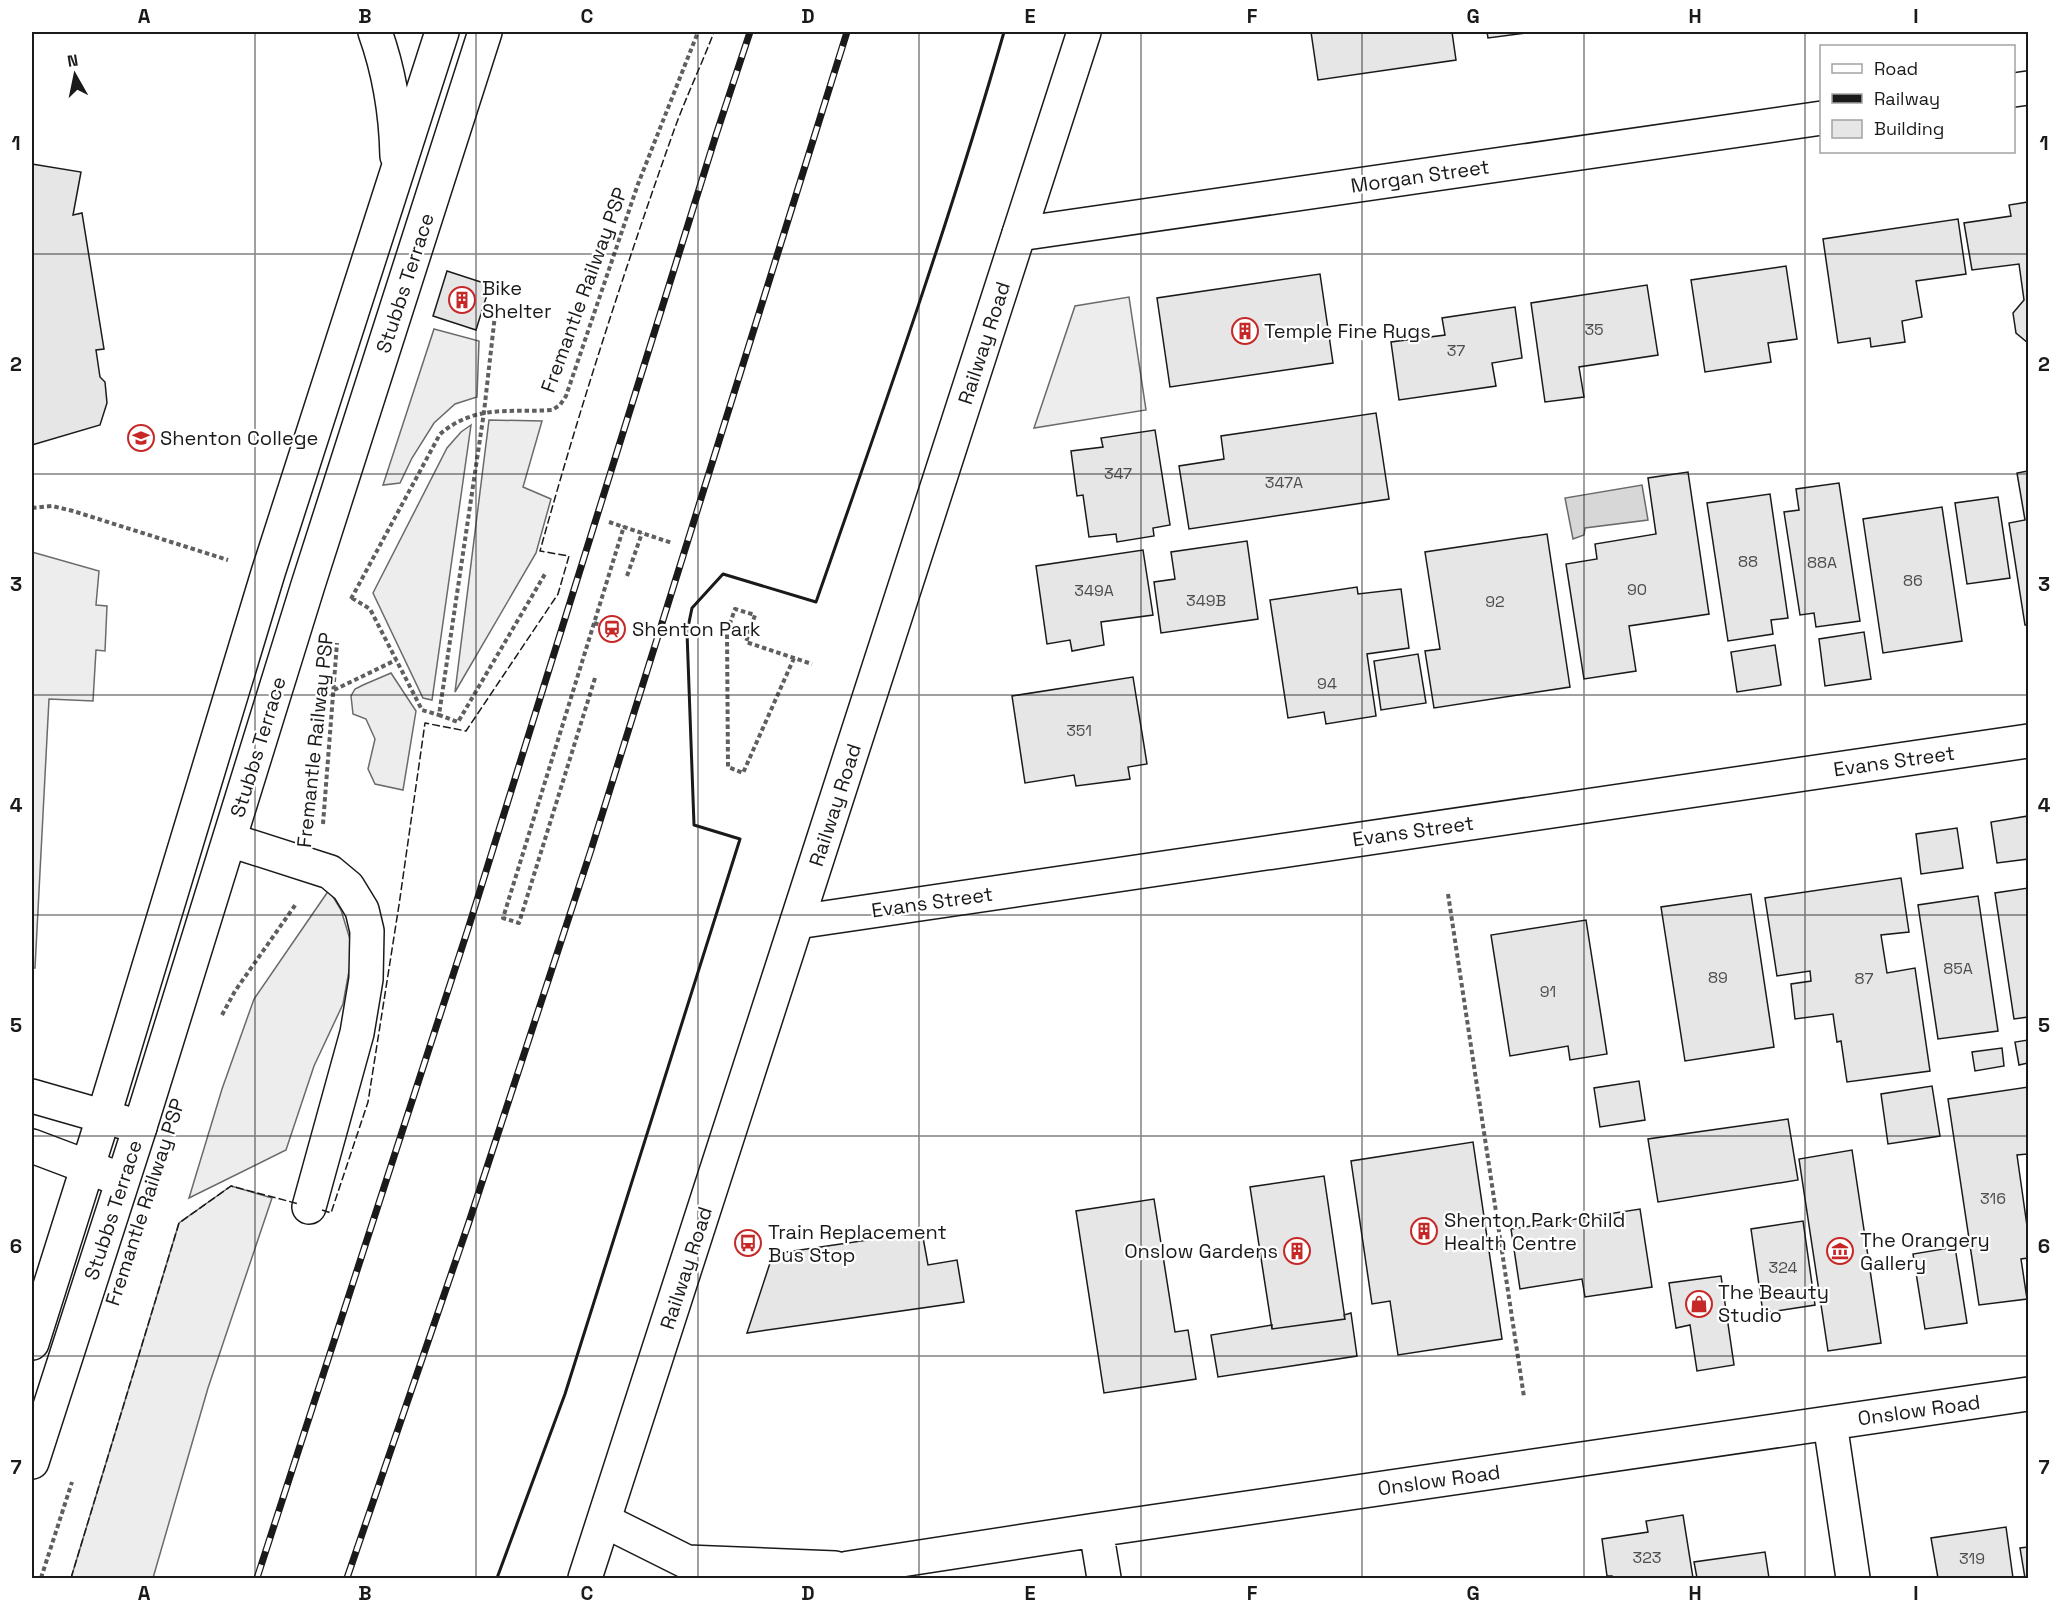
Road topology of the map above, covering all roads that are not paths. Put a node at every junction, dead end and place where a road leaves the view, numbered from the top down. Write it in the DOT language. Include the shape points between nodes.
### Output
graph roads {
  1 [pos="375,32"];
  2 [pos="442,32"];
  3 [pos="484,32"];
  4 [pos="1084,32"];
  5 [pos="1820,118"];
  6 [pos="398,172"];
  7 [pos="1019,234"];
  8 [pos="2028,741"];
  9 [pos="230,840"];
  10 [pos="797,922"];
  11 [pos="32,1096"];
  12 [pos="104,1115"];
  13 [pos="140,1127"];
  14 [pos="32,1146"];
  15 [pos="87,1168"];
  16 [pos="122,1180"];
  17 [pos="309,1207"];
  18 [pos="32,1342"];
  19 [pos="2028,1394"];
  20 [pos="1830,1423"];
  21 [pos="32,1462"];
  22 [pos="605,1521"];
  23 [pos="1096,1530"];
  24 [pos="849,1568"];
  25 [pos="585,1578"];
  26 [pos="811,1578"];
  27 [pos="1104,1578"];
  28 [pos="1853,1578"];
  1 -- 6 [label="main road" via="389,85"];
  2 -- 6 [label="main road, Stubbs Terrace"];
  3 -- 9 [label="main road, Stubbs Terrace"];
  4 -- 7 [label="main road, Railway Road"];
  5 -- 7 [label="main road, Morgan Street"];
  6 -- 12 [label="main road, Stubbs Terrace" via="267,573"];
  7 -- 10 [label="main road, Railway Road"];
  8 -- 10 [label="main road, Evans Street"];
  9 -- 13 [label="main road, Stubbs Terrace"];
  9 -- 17 [label="main road" via="330,872 348,887 362,910 368,931 363,1005"];
  10 -- 22 [label="main road, Railway Road"];
  11 -- 12 [label="main road"];
  12 -- 13 [label="main road"];
  12 -- 15 [label="main road, Stubbs Terrace"];
  13 -- 16 [label="main road, Stubbs Terrace"];
  14 -- 15 [label="main road"];
  15 -- 16 [label="main road"];
  15 -- 18 [label="main road, Stubbs Terrace"];
  16 -- 21 [label="main road, Stubbs Terrace"];
  19 -- 20 [label="main road, Onslow Road"];
  20 -- 23 [label="main road, Onslow Road"];
  20 -- 28 [label="main road"];
  22 -- 24 [label="main road, Onslow Road" via="687,1562"];
  22 -- 25 [label="main road, Railway Road"];
  23 -- 24 [label="main road, Onslow Road"];
  23 -- 27 [label="main road"];
  24 -- 26 [label="main road, Onslow Road"];
}
